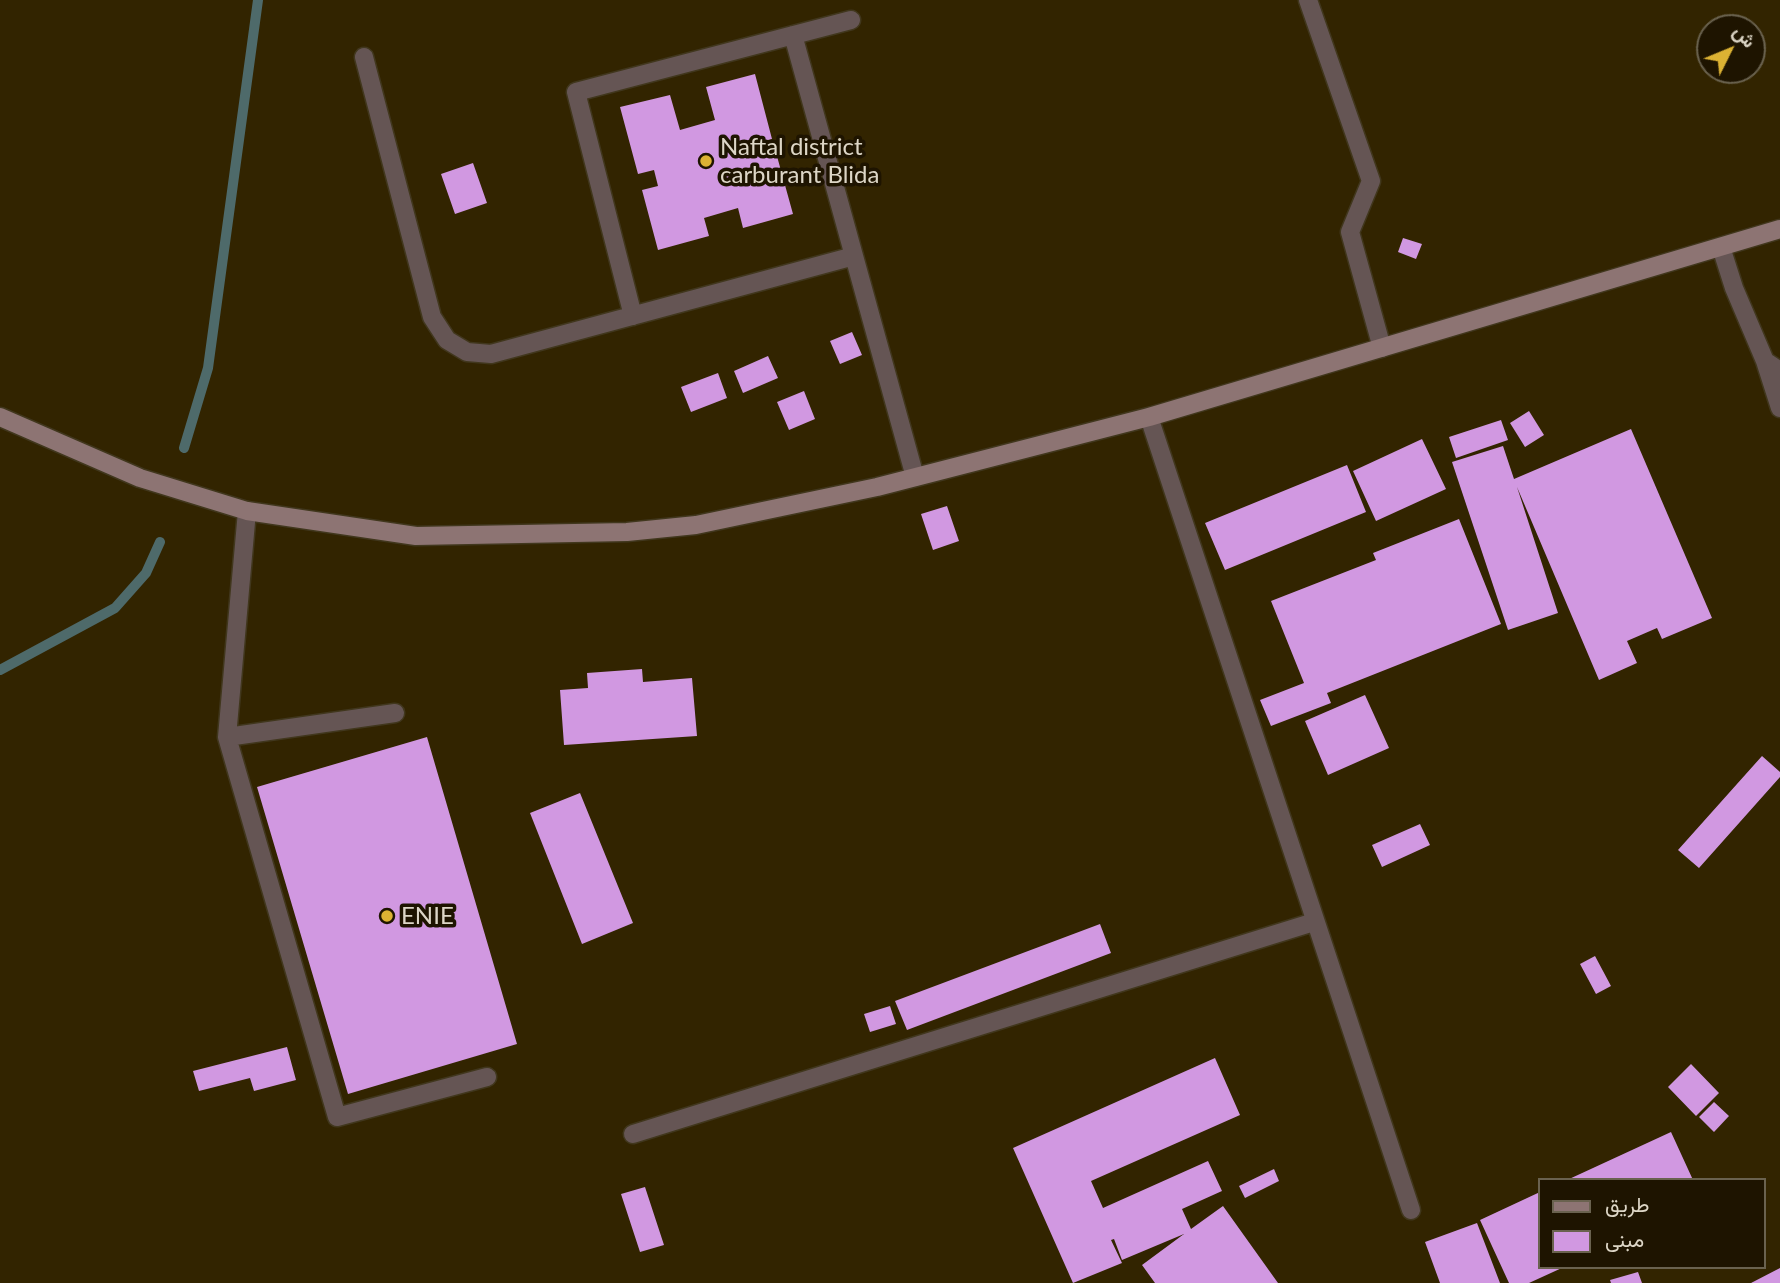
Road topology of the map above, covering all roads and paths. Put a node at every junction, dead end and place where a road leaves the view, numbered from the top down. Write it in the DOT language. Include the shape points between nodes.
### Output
graph roads {
  1 [pos="1308,0"];
  2 [pos="850,20"];
  3 [pos="793,35"];
  4 [pos="364,57"];
  5 [pos="1780,229"];
  6 [pos="1721,247"];
  7 [pos="853,256"];
  8 [pos="633,316"];
  9 [pos="1381,348"];
  10 [pos="1772,366"];
  11 [pos="1780,408"];
  12 [pos="0,417"];
  13 [pos="1149,417"];
  14 [pos="915,477"];
  15 [pos="247,511"];
  16 [pos="395,713"];
  17 [pos="227,737"];
  18 [pos="1314,922"];
  19 [pos="486,1077"];
  20 [pos="633,1134"];
  21 [pos="1411,1210"];
  1 -- 9 [label="street" via="1371,181 1350,232"];
  2 -- 3 [label="street"];
  3 -- 7 [label="street"];
  3 -- 8 [label="street" via="576,92"];
  4 -- 8 [label="street" via="424,294 447,340 467,352 491,354"];
  5 -- 6 [label="street"];
  6 -- 9 [label="street"];
  6 -- 10 [label="street" via="1734,288"];
  7 -- 8 [label="street"];
  7 -- 14 [label="street"];
  9 -- 13 [label="street"];
  10 -- 11 [label="street"];
  12 -- 15 [label="street" via="140,478"];
  13 -- 14 [label="street"];
  13 -- 18 [label="street"];
  14 -- 15 [label="street" via="696,525 626,532 416,536"];
  15 -- 17 [label="street"];
  16 -- 17 [label="street"];
  17 -- 19 [label="street" via="337,1118"];
  18 -- 20 [label="street"];
  18 -- 21 [label="street"];
}
